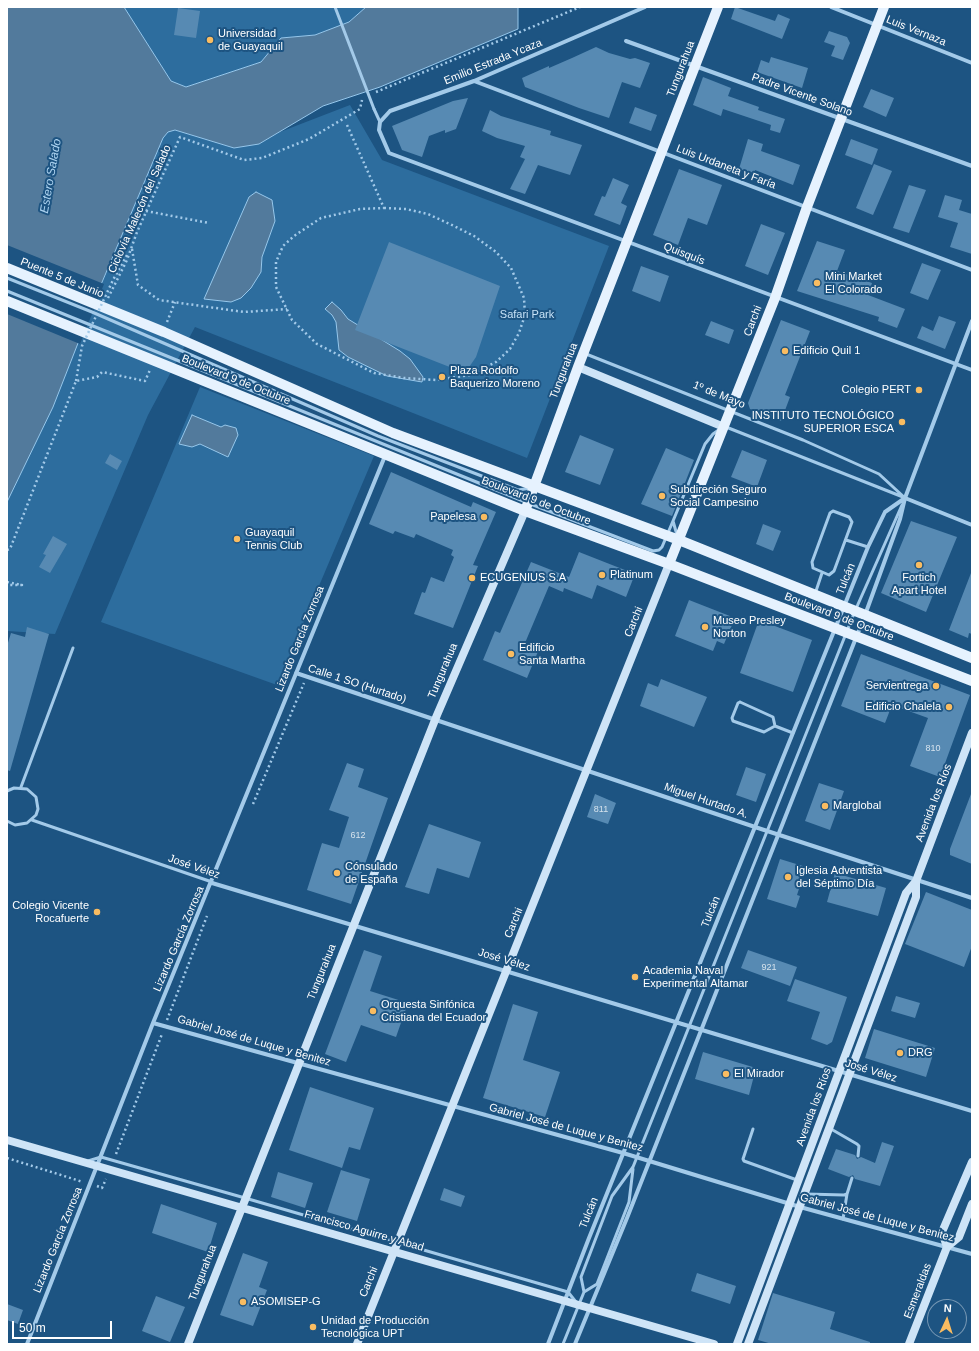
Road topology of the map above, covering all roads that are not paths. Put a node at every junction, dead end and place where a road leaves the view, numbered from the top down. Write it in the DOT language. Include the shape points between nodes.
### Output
graph roads {
  1 [pos="335,7"];
  2 [pos="645,7"];
  3 [pos="718,7"];
  4 [pos="831,7"];
  5 [pos="884,7"];
  6 [pos="877,25"];
  7 [pos="626,41"];
  8 [pos="972,63"];
  9 [pos="695,66"];
  10 [pos="474,81"];
  11 [pos="841,118"];
  12 [pos="380,122"];
  13 [pos="662,152"];
  14 [pos="972,166"];
  15 [pos="807,207"];
  16 [pos="627,242"];
  17 [pos="7,268"];
  18 [pos="972,270"];
  19 [pos="7,278"];
  20 [pos="7,290"];
  21 [pos="774,298"];
  22 [pos="7,301"];
  23 [pos="107,305"];
  24 [pos="92,312"];
  25 [pos="972,321"];
  26 [pos="97,333"];
  27 [pos="584,353"];
  28 [pos="956,364"];
  29 [pos="578,367"];
  30 [pos="972,370"];
  31 [pos="730,411"];
  32 [pos="724,426"];
  33 [pos="386,454"];
  34 [pos="534,487"];
  35 [pos="905,498"];
  36 [pos="527,507"];
  37 [pos="673,521"];
  38 [pos="972,525"];
  39 [pos="667,536"];
  40 [pos="679,540"];
  41 [pos="846,540"];
  42 [pos="868,547"];
  43 [pos="669,564"];
  44 [pos="822,573"];
  45 [pos="815,595"];
  46 [pos="844,607"];
  47 [pos="855,611"];
  48 [pos="865,615"];
  49 [pos="835,628"];
  50 [pos="846,633"];
  51 [pos="857,637"];
  52 [pos="73,648"];
  53 [pos="972,658"];
  54 [pos="296,673"];
  55 [pos="972,681"];
  56 [pos="436,719"];
  57 [pos="775,726"];
  58 [pos="793,733"];
  59 [pos="972,733"];
  60 [pos="588,771"];
  61 [pos="21,787"];
  62 [pos="7,791"];
  63 [pos="32,820"];
  64 [pos="7,821"];
  65 [pos="755,827"];
  66 [pos="768,830"];
  67 [pos="780,834"];
  68 [pos="917,880"];
  69 [pos="212,882"];
  70 [pos="972,898"];
  71 [pos="354,925"];
  72 [pos="507,971"];
  73 [pos="676,1022"];
  74 [pos="153,1023"];
  75 [pos="689,1025"];
  76 [pos="701,1029"];
  77 [pos="299,1064"];
  78 [pos="839,1071"];
  79 [pos="849,1074"];
  80 [pos="452,1106"];
  81 [pos="972,1111"];
  82 [pos="829,1128"];
  83 [pos="753,1130"];
  84 [pos="7,1140"];
  85 [pos="623,1153"];
  86 [pos="858,1156"];
  87 [pos="637,1157"];
  88 [pos="99,1161"];
  89 [pos="649,1161"];
  90 [pos="972,1162"];
  91 [pos="633,1167"];
  92 [pos="852,1178"];
  93 [pos="799,1181"];
  94 [pos="805,1194"];
  95 [pos="847,1194"];
  96 [pos="246,1198"];
  97 [pos="790,1204"];
  98 [pos="972,1204"];
  99 [pos="242,1207"];
  100 [pos="800,1207"];
  101 [pos="843,1219"];
  102 [pos="397,1243"];
  103 [pos="947,1247"];
  104 [pos="394,1251"];
  105 [pos="972,1254"];
  106 [pos="584,1292"];
  107 [pos="567,1296"];
  108 [pos="579,1304"];
  109 [pos="590,1308"];
  110 [pos="27,1344"];
  111 [pos="188,1344"];
  112 [pos="357,1344"];
  113 [pos="548,1344"];
  114 [pos="563,1344"];
  115 [pos="575,1344"];
  116 [pos="714,1344"];
  117 [pos="737,1344"];
  118 [pos="748,1344"];
  119 [pos="909,1344"];
  1 -- 12 [label="lane, bridge"];
  2 -- 10 [label="street, Emilio Estrada Ycaza"];
  3 -- 9 [label="main road, Tungurahua"];
  4 -- 6 [label="street, Luis Vernaza"];
  5 -- 6 [label="main road, Carchi"];
  6 -- 8 [label="street, Luis Vernaza"];
  6 -- 11 [label="main road, Carchi"];
  7 -- 9 [label="street, Padre Vicente Solano"];
  9 -- 11 [label="street, Padre Vicente Solano"];
  9 -- 13 [label="main road, Tungurahua"];
  10 -- 12 [label="street, Emilio Estrada Ycaza" via="390,111"];
  10 -- 13 [label="street, Luis Urdaneta y Faría"];
  11 -- 14 [label="street, Padre Vicente Solano"];
  11 -- 15 [label="main road, Carchi"];
  12 -- 16 [label="street, Quisquís" via="379,130 389,153"];
  13 -- 15 [label="street, Luis Urdaneta y Faría"];
  13 -- 16 [label="main road, Tungurahua"];
  15 -- 18 [label="street, Luis Urdaneta y Faría"];
  15 -- 21 [label="main road, Carchi"];
  16 -- 21 [label="street, Quisquís"];
  16 -- 27 [label="main road, Tungurahua"];
  17 -- 23 [label="main road, Puente 5 de Junio"];
  19 -- 24 [label="lane, Puente 5 de Junio"];
  20 -- 26 [label="lane"];
  21 -- 28 [label="street, Quisquís"];
  21 -- 31 [label="main road, Carchi"];
  22 -- 26 [label="main road"];
  23 -- 34 [label="main road, Boulevard 9 de Octubre" via="393,433"];
  24 -- 34 [label="lane, Boulevard 9 de Octubre" via="378,436 518,490"];
  25 -- 28 [label="street"];
  26 -- 33 [label="main road, Boulevard 9 de Octubre" via="154,360"];
  26 -- 36 [label="lane, Boulevard 9 de Octubre"];
  27 -- 29 [label="main road, Tungurahua"];
  27 -- 31 [label="lane, 1º de Mayo"];
  28 -- 30 [label="street, Quisquís"];
  28 -- 35 [label="street"];
  29 -- 32 [label="main road"];
  29 -- 34 [label="main road, Tungurahua"];
  31 -- 32 [label="main road, Carchi"];
  31 -- 35 [label="lane, 1º de Mayo" via="879,474"];
  32 -- 35 [label="lane"];
  32 -- 37 [label="lane, Boulevard 9 de Octubre" via="705,444"];
  32 -- 40 [label="main road, Carchi"];
  33 -- 36 [label="main road, Boulevard 9 de Octubre"];
  33 -- 54 [label="street, Lizardo García Zorrosa"];
  34 -- 36 [label="main road, Tungurahua"];
  34 -- 39 [label="main road, Boulevard 9 de Octubre"];
  35 -- 38 [label="street, 1º de Mayo"];
  35 -- 42 [label="street, Tulcán" via="885,512"];
  35 -- 47 [label="lane"];
  35 -- 48 [label="street" via="900,519"];
  36 -- 39 [label="lane, Boulevard 9 de Octubre" via="653,551 662,548"];
  36 -- 43 [label="main road, Boulevard 9 de Octubre"];
  36 -- 56 [label="main road, Tungurahua"];
  37 -- 39 [label="lane, Boulevard 9 de Octubre"];
  37 -- 40 [label="lane"];
  39 -- 40 [label="main road, Boulevard 9 de Octubre"];
  40 -- 43 [label="main road, Carchi"];
  40 -- 45 [label="main road, Boulevard 9 de Octubre"];
  41 -- 42 [label="lane"];
  41 -- 44 [label="lane" via="832,574"];
  41 -- 44 [label="lane" via="852,519 832,511 812,562 813,568"];
  42 -- 46 [label="street, Tulcán"];
  43 -- 49 [label="main road, Boulevard 9 de Octubre"];
  43 -- 60 [label="main road, Carchi"];
  44 -- 45 [label="lane"];
  45 -- 46 [label="main road, Boulevard 9 de Octubre"];
  46 -- 47 [label="main road, Boulevard 9 de Octubre"];
  46 -- 49 [label="street, Tulcán"];
  47 -- 48 [label="main road, Boulevard 9 de Octubre"];
  47 -- 50 [label="lane"];
  48 -- 51 [label="street"];
  48 -- 53 [label="main road, Boulevard 9 de Octubre"];
  49 -- 50 [label="main road, Boulevard 9 de Octubre"];
  49 -- 58 [label="street, Tulcán"];
  50 -- 51 [label="main road, Boulevard 9 de Octubre"];
  50 -- 66 [label="lane"];
  51 -- 55 [label="main road, Boulevard 9 de Octubre"];
  51 -- 67 [label="street"];
  52 -- 61 [label="lane"];
  54 -- 56 [label="street, Calle 1 SO (Hurtado)"];
  54 -- 69 [label="street, Lizardo García Zorrosa"];
  56 -- 60 [label="street, Miguel Hurtado A."];
  56 -- 71 [label="main road, Tungurahua"];
  57 -- 57 [label="lane" via="773,717 744,702 738,703 732,718 734,722 764,732"];
  57 -- 58 [label="lane"];
  58 -- 65 [label="street, Tulcán"];
  59 -- 68 [label="main road, Avenida los Ríos"];
  60 -- 65 [label="street, Miguel Hurtado A."];
  60 -- 72 [label="main road, Carchi"];
  61 -- 62 [label="lane"];
  61 -- 63 [label="lane" via="32,792 38,803"];
  63 -- 64 [label="lane" via="21,825"];
  63 -- 69 [label="lane, José Vélez"];
  65 -- 66 [label="street, Miguel Hurtado A."];
  65 -- 73 [label="street, Tulcán"];
  66 -- 67 [label="street, Miguel Hurtado A."];
  66 -- 75 [label="lane"];
  67 -- 68 [label="street, Miguel Hurtado A."];
  67 -- 76 [label="street"];
  68 -- 70 [label="street, Miguel Hurtado A."];
  68 -- 78 [label="main road, Avenida los Ríos" via="906,893"];
  68 -- 79 [label="main road, Avenida los Ríos" via="916,897"];
  69 -- 71 [label="street, José Vélez"];
  69 -- 74 [label="street, Lizardo García Zorrosa"];
  71 -- 72 [label="street, José Vélez"];
  71 -- 77 [label="main road, Tungurahua"];
  72 -- 73 [label="street, José Vélez"];
  72 -- 80 [label="main road, Carchi"];
  73 -- 75 [label="street, José Vélez"];
  73 -- 85 [label="street, Tulcán"];
  74 -- 77 [label="street, Gabriel José de Luque y Benitez"];
  74 -- 88 [label="street, Lizardo García Zorrosa"];
  75 -- 76 [label="street, José Vélez"];
  75 -- 87 [label="lane"];
  76 -- 78 [label="street, José Vélez"];
  76 -- 89 [label="street"];
  77 -- 80 [label="street, Gabriel José de Luque y Benitez"];
  77 -- 96 [label="main road, Tungurahua"];
  78 -- 79 [label="street, José Vélez"];
  78 -- 93 [label="main road, Avenida los Ríos"];
  79 -- 81 [label="street, José Vélez"];
  79 -- 82 [label="main road, Avenida los Ríos"];
  80 -- 85 [label="street, Gabriel José de Luque y Benitez"];
  80 -- 102 [label="main road, Carchi"];
  82 -- 86 [label="lane" via="857,1144"];
  82 -- 94 [label="main road, Avenida los Ríos"];
  83 -- 93 [label="lane" via="744,1161"];
  84 -- 88 [label="main road, Francisco Aguirre y Abad" via="86,1162"];
  85 -- 87 [label="street, Gabriel José de Luque y Benitez"];
  85 -- 107 [label="street, Tulcán"];
  87 -- 89 [label="street, Gabriel José de Luque y Benitez"];
  87 -- 91 [label="lane"];
  88 -- 96 [label="lane"];
  88 -- 99 [label="main road, Francisco Aguirre y Abad"];
  88 -- 110 [label="street, Lizardo García Zorrosa"];
  89 -- 97 [label="street, Gabriel José de Luque y Benitez"];
  89 -- 109 [label="street"];
  90 -- 103 [label="main road" via="942,1232"];
  91 -- 106 [label="lane" via="612,1196 581,1277"];
  91 -- 106 [label="lane" via="630,1202 597,1284"];
  92 -- 95 [label="lane"];
  93 -- 97 [label="main road, Avenida los Ríos"];
  94 -- 95 [label="lane"];
  94 -- 100 [label="main road, Avenida los Ríos"];
  95 -- 101 [label="lane"];
  96 -- 99 [label="main road, Tungurahua"];
  96 -- 102 [label="lane"];
  97 -- 100 [label="street, Gabriel José de Luque y Benitez"];
  97 -- 117 [label="main road, Avenida los Ríos"];
  98 -- 103 [label="main road, Esmeraldas" via="960,1236"];
  99 -- 104 [label="main road, Francisco Aguirre y Abad"];
  99 -- 111 [label="main road, Tungurahua"];
  100 -- 101 [label="street, Gabriel José de Luque y Benitez"];
  100 -- 118 [label="main road, Avenida los Ríos"];
  101 -- 103 [label="street, Gabriel José de Luque y Benitez"];
  102 -- 104 [label="main road, Carchi"];
  102 -- 107 [label="lane"];
  103 -- 105 [label="street, Gabriel José de Luque y Benitez"];
  103 -- 119 [label="main road, Esmeraldas"];
  104 -- 107 [label="main road, Francisco Aguirre y Abad"];
  104 -- 112 [label="main road, Carchi"];
  106 -- 108 [label="lane"];
  107 -- 108 [label="main road, Francisco Aguirre y Abad"];
  107 -- 113 [label="street, Tulcán"];
  108 -- 109 [label="main road, Francisco Aguirre y Abad"];
  108 -- 114 [label="lane"];
  109 -- 115 [label="street"];
  109 -- 116 [label="main road, Francisco Aguirre y Abad"];
}
